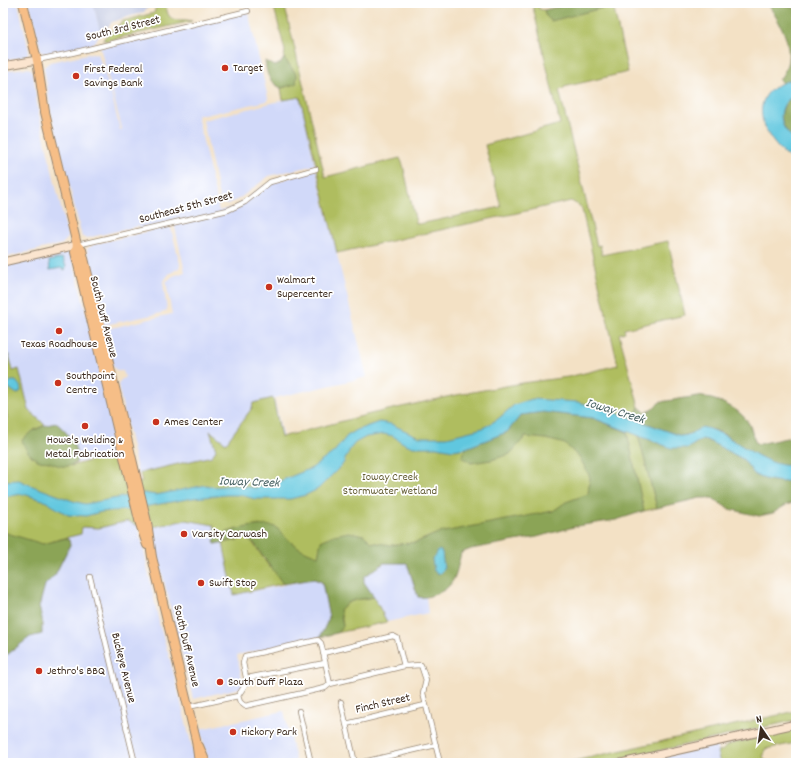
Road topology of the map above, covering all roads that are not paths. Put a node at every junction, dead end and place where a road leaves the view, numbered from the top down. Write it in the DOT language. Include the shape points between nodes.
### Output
graph roads {
  1 [pos="23,3"];
  2 [pos="248,11"];
  3 [pos="37,60"];
  4 [pos="3,66"];
  5 [pos="316,169"];
  6 [pos="77,244"];
  7 [pos="3,262"];
  8 [pos="90,577"];
  9 [pos="323,653"];
  10 [pos="325,663"];
  11 [pos="404,666"];
  12 [pos="247,678"];
  13 [pos="330,684"];
  14 [pos="238,696"];
  15 [pos="341,702"];
  16 [pos="425,705"];
  17 [pos="188,707"];
  18 [pos="299,712"];
  19 [pos="346,724"];
  20 [pos="796,724"];
  21 [pos="196,740"];
  22 [pos="436,745"];
  23 [pos="135,763"];
  24 [pos="199,763"];
  25 [pos="206,763"];
  26 [pos="311,763"];
  27 [pos="355,763"];
  28 [pos="359,763"];
  29 [pos="440,763"];
  30 [pos="621,763"];
  1 -- 3 [label="main road, South Duff Avenue"];
  2 -- 3 [label="street, South 3rd Street"];
  3 -- 4 [label="main road, South 3rd Street"];
  3 -- 6 [label="main road, South Duff Avenue" via="45,112"];
  5 -- 6 [label="street, Southeast 5th Street" via="270,182 245,202 228,210"];
  6 -- 7 [label="main road"];
  6 -- 17 [label="main road, South Duff Avenue" via="82,250"];
  8 -- 23 [label="street, Buckeye Avenue"];
  9 -- 10 [label="street"];
  9 -- 11 [label="street" via="393,636 397,638"];
  9 -- 12 [label="street" via="318,640 245,656 243,663"];
  10 -- 12 [label="street"];
  10 -- 13 [label="street"];
  11 -- 13 [label="street"];
  11 -- 16 [label="street" via="421,665 426,680 423,693"];
  12 -- 14 [label="street"];
  13 -- 14 [label="street" via="325,688 245,706"];
  14 -- 17 [label="street"];
  15 -- 19 [label="street"];
  16 -- 19 [label="street, Finch Street"];
  16 -- 22 [label="street"];
  17 -- 21 [label="main road, South Duff Avenue"];
  18 -- 26 [label="street"];
  19 -- 27 [label="street"];
  20 -- 30 [label="main road"];
  21 -- 24 [label="main road, South Duff Avenue"];
  21 -- 25 [label="main road, South Duff Avenue"];
  22 -- 28 [label="street"];
  22 -- 29 [label="street"];
}
